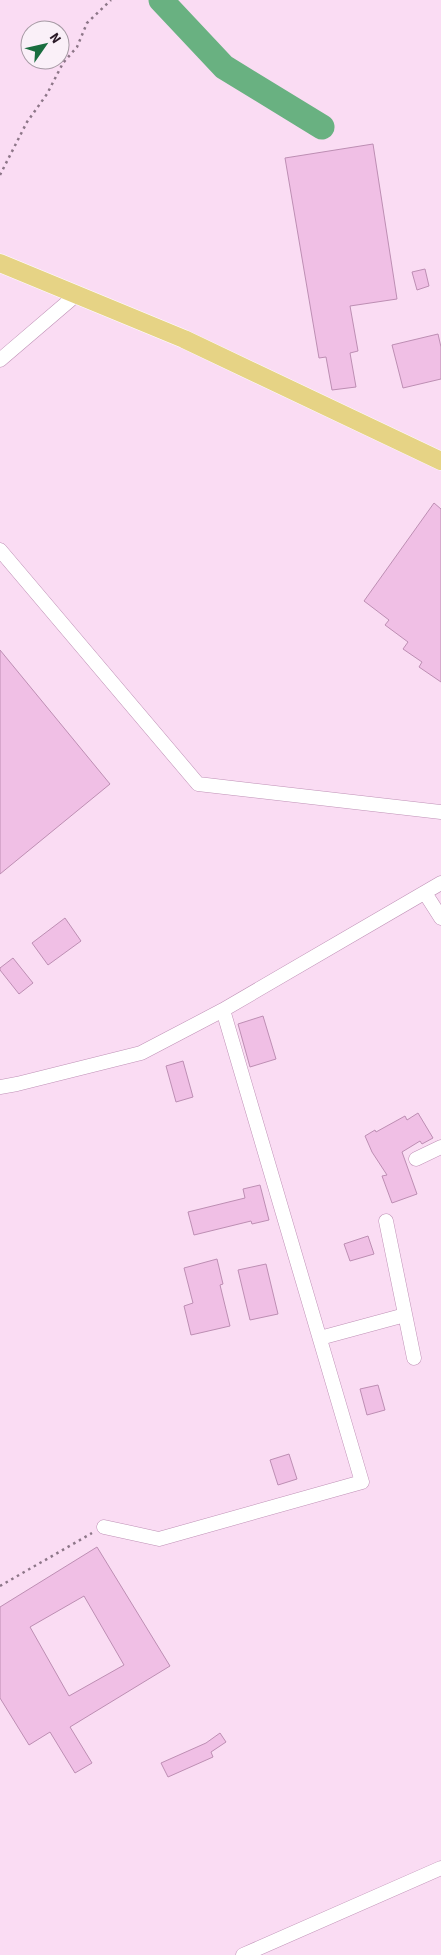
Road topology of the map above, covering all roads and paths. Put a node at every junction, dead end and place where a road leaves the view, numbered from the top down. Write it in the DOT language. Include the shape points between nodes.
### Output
graph roads {
  1 [pos="111,0"];
  2 [pos="0,175"];
  3 [pos="0,263"];
  4 [pos="76,295"];
  5 [pos="0,360"];
  6 [pos="441,461"];
  7 [pos="0,550"];
  8 [pos="441,812"];
  9 [pos="441,883"];
  10 [pos="425,893"];
  11 [pos="441,918"];
  12 [pos="223,1010"];
  13 [pos="0,1087"];
  14 [pos="441,1147"];
  15 [pos="416,1158"];
  16 [pos="386,1221"];
  17 [pos="405,1315"];
  18 [pos="320,1338"];
  19 [pos="414,1358"];
  20 [pos="104,1526"];
  21 [pos="0,1586"];
  22 [pos="441,1868"];
  23 [pos="243,1955"];
  1 -- 2 [label="path" via="87,23 77,47 63,63 27,122"];
  3 -- 4 [label="main road"];
  4 -- 5 [label="street"];
  4 -- 6 [label="main road" via="184,338"];
  7 -- 8 [label="street" via="198,784"];
  9 -- 10 [label="street"];
  10 -- 11 [label="street"];
  10 -- 12 [label="street"];
  12 -- 13 [label="street" via="142,1053"];
  12 -- 18 [label="street"];
  14 -- 15 [label="street"];
  16 -- 17 [label="street"];
  17 -- 18 [label="street"];
  17 -- 19 [label="street"];
  18 -- 20 [label="street" via="362,1482 159,1539"];
  20 -- 21 [label="path"];
  22 -- 23 [label="street"];
}
